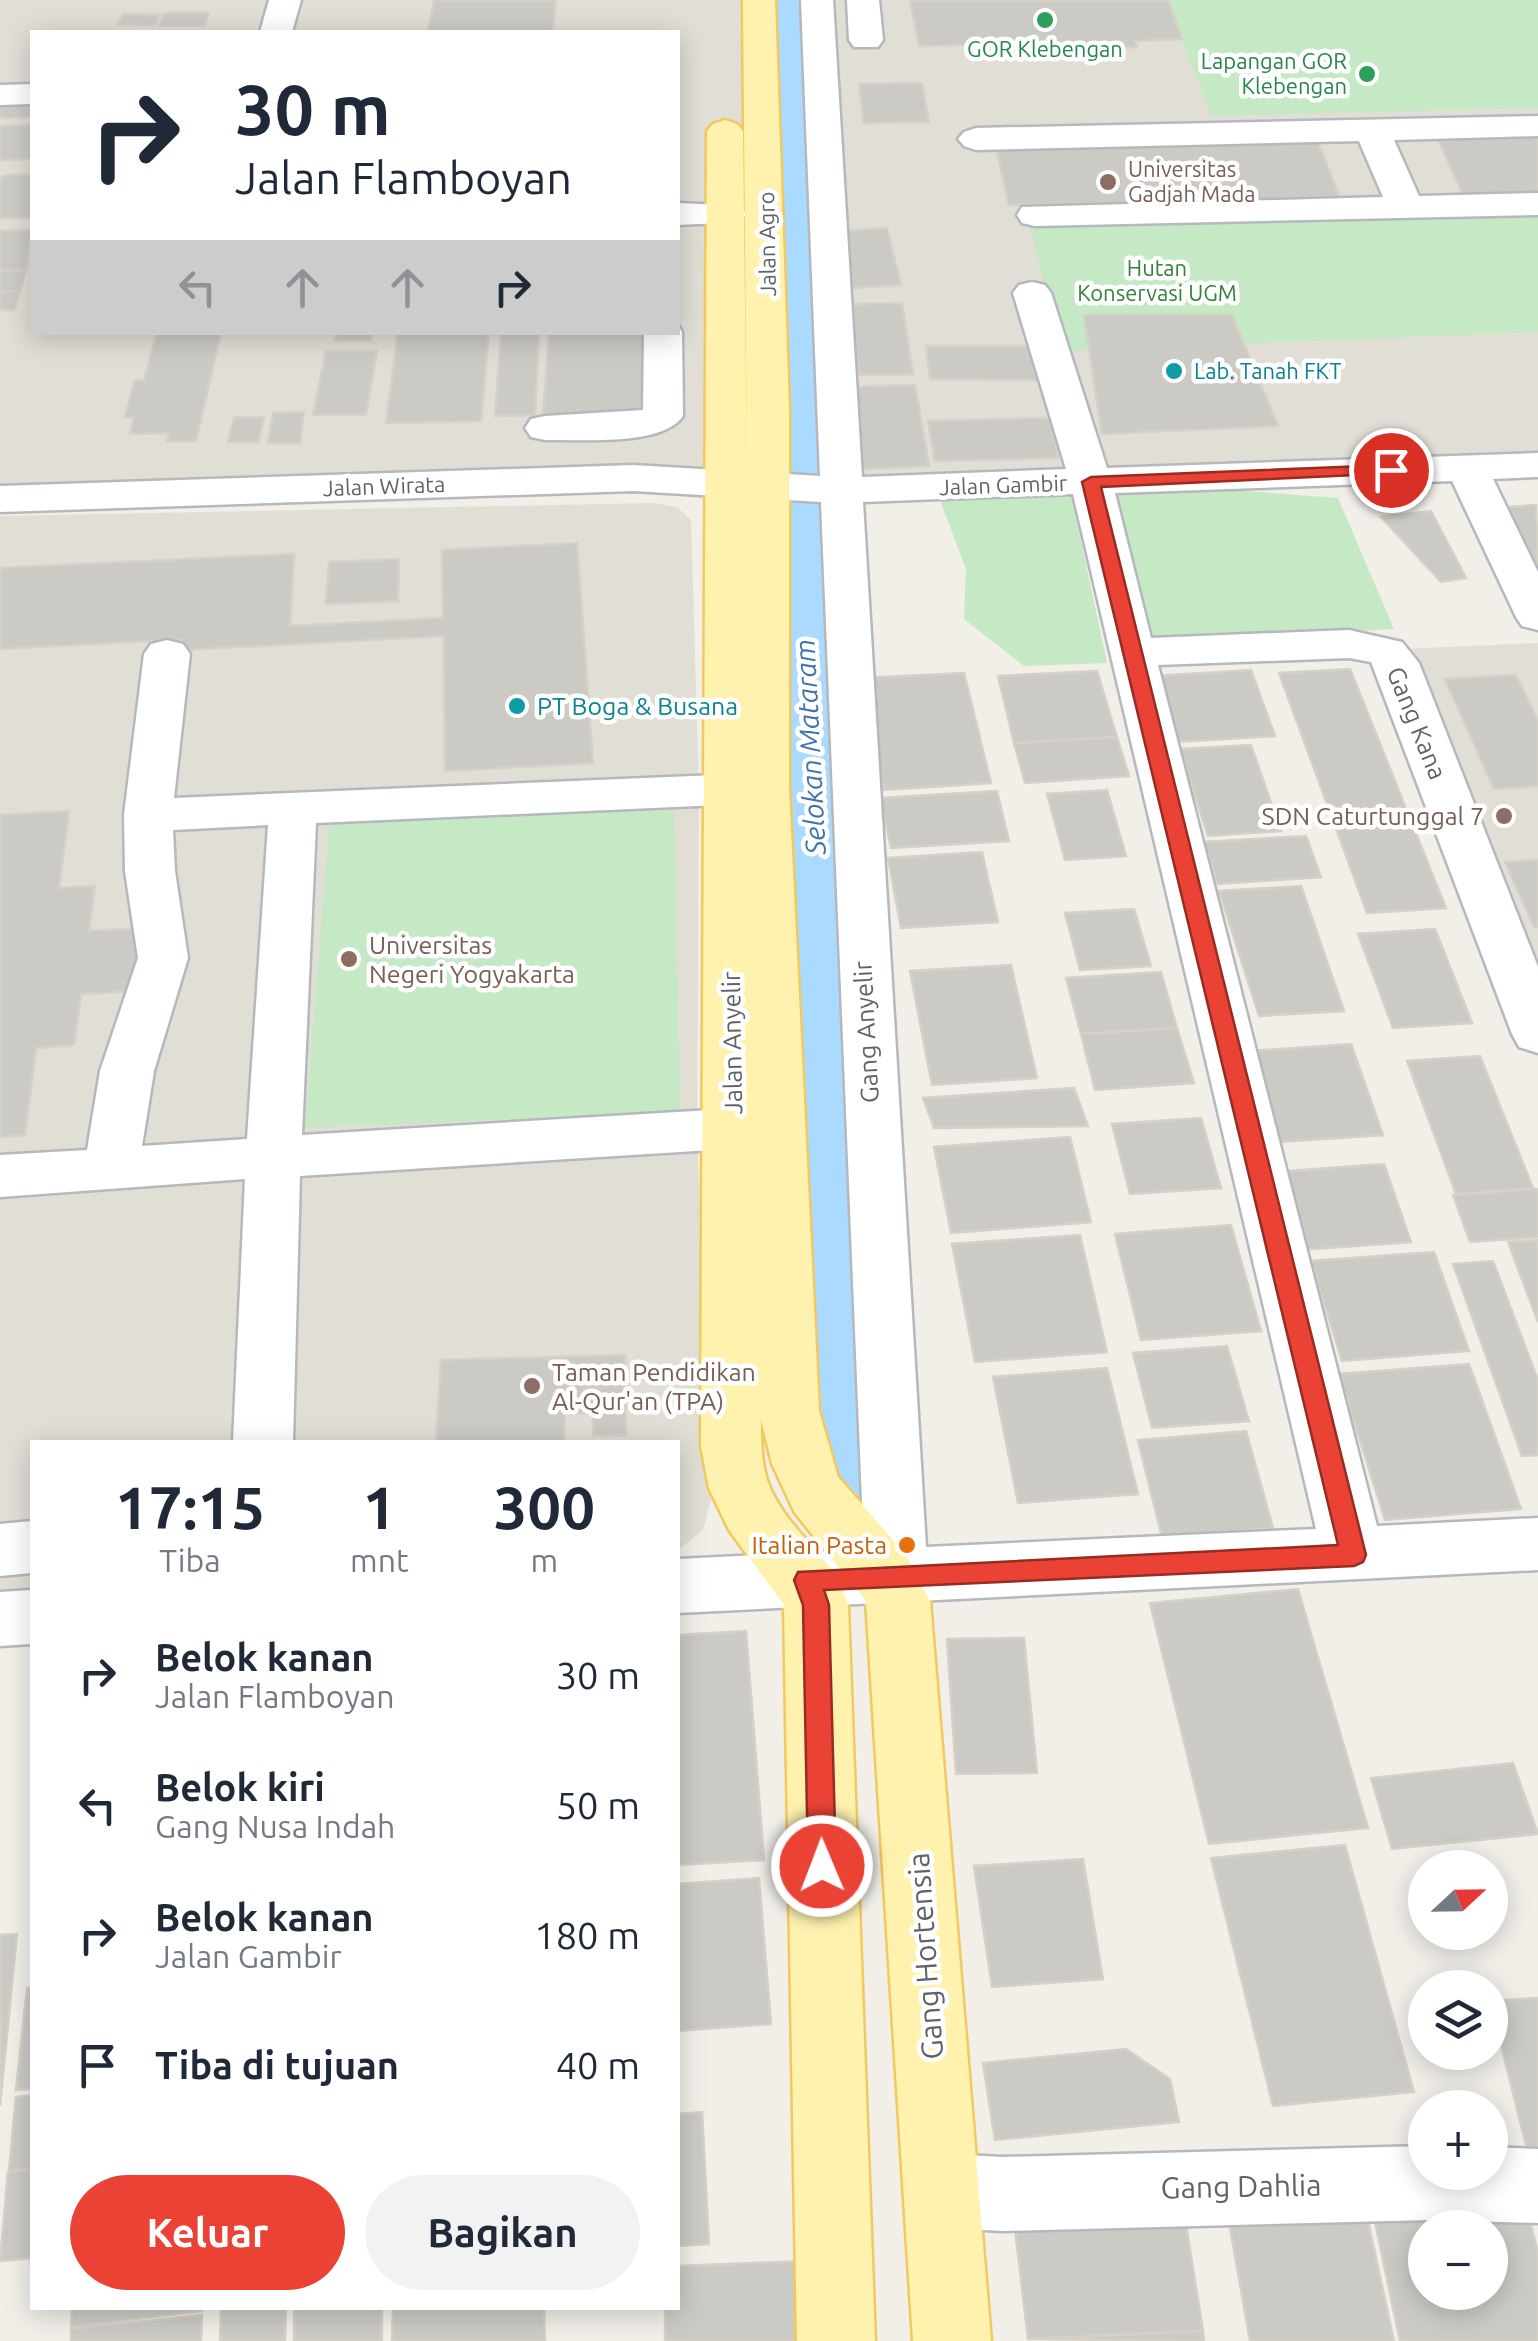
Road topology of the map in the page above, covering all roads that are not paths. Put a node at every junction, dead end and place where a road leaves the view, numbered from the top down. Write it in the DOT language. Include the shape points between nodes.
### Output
graph roads {
  1 [pos="285,0"];
  2 [pos="758,0"];
  3 [pos="816,0"];
  4 [pos="863,0"];
  5 [pos="277,30"];
  6 [pos="866,40"];
  7 [pos="0,94"];
  8 [pos="30,94"];
  9 [pos="724,97"];
  10 [pos="1538,126"];
  11 [pos="1372,130"];
  12 [pos="976,139"];
  13 [pos="1538,204"];
  14 [pos="1406,207"];
  15 [pos="680,214"];
  16 [pos="728,214"];
  17 [pos="1035,215"];
  18 [pos="1032,293"];
  19 [pos="663,335"];
  20 [pos="545,428"];
  21 [pos="1538,465"];
  22 [pos="1466,466"];
  23 [pos="1091,482"];
  24 [pos="760,486"];
  25 [pos="834,490"];
  26 [pos="0,499"];
  27 [pos="1538,617"];
  28 [pos="1132,652"];
  29 [pos="167,654"];
  30 [pos="747,789"];
  31 [pos="293,808"];
  32 [pos="148,814"];
  33 [pos="1538,1034"];
  34 [pos="755,1127"];
  35 [pos="273,1159"];
  36 [pos="112,1170"];
  37 [pos="0,1176"];
  38 [pos="263,1440"];
  39 [pos="30,1547"];
  40 [pos="1536,1549"];
  41 [pos="0,1550"];
  42 [pos="1354,1555"];
  43 [pos="891,1574"];
  44 [pos="807,1580"];
  45 [pos="680,1586"];
  46 [pos="30,1617"];
  47 [pos="0,1619"];
  48 [pos="1538,2186"];
  49 [pos="944,2191"];
  50 [pos="836,2341"];
  51 [pos="952,2341"];
  1 -- 5 [label="street"];
  2 -- 24 [label="main road, Jalan Agro" via="767,222"];
  3 -- 25 [label="street, Gang Anyelir"];
  4 -- 6 [label="street"];
  7 -- 8 [label="street"];
  9 -- 16 [label="main road, Jalan Agro"];
  10 -- 11 [label="street"];
  11 -- 12 [label="street"];
  11 -- 14 [label="street"];
  13 -- 14 [label="street"];
  14 -- 17 [label="street"];
  15 -- 16 [label="street"];
  16 -- 24 [label="main road, Jalan Agro"];
  18 -- 23 [label="street"];
  19 -- 20 [label="street" via="663,416 642,426"];
  21 -- 22 [label="street, Jalan Gambir"];
  22 -- 23 [label="street, Jalan Gambir"];
  22 -- 27 [label="street"];
  23 -- 25 [label="street, Jalan Gambir"];
  23 -- 28 [label="street"];
  24 -- 25 [label="street, Jalan Gambir"];
  24 -- 26 [label="street, Jalan Wirata" via="633,478"];
  24 -- 30 [label="main road, Jalan Anyelir"];
  25 -- 43 [label="street, Gang Anyelir"];
  28 -- 33 [label="street, Gang Kana" via="1349,644 1386,652 1396,663"];
  28 -- 42 [label="street"];
  29 -- 32 [label="street"];
  30 -- 31 [label="street"];
  30 -- 34 [label="main road, Jalan Anyelir"];
  31 -- 32 [label="street"];
  31 -- 35 [label="street"];
  32 -- 36 [label="street" via="163,958 126,1071"];
  34 -- 35 [label="street"];
  34 -- 43 [label="main road, Jalan Anyelir" via="796,1454 832,1519"];
  34 -- 44 [label="main road, Jalan Anyelir" via="731,1446 734,1480 754,1520"];
  35 -- 36 [label="street"];
  35 -- 38 [label="street"];
  36 -- 37 [label="street"];
  39 -- 41 [label="street"];
  40 -- 42 [label="street"];
  42 -- 43 [label="street"];
  43 -- 44 [label="street"];
  43 -- 49 [label="main road, Gang Hortensia" via="902,1622"];
  44 -- 45 [label="street"];
  44 -- 50 [label="main road" via="816,1605"];
  46 -- 47 [label="street"];
  48 -- 49 [label="street, Gang Dahlia"];
  49 -- 51 [label="main road, Gang Hortensia"];
}
